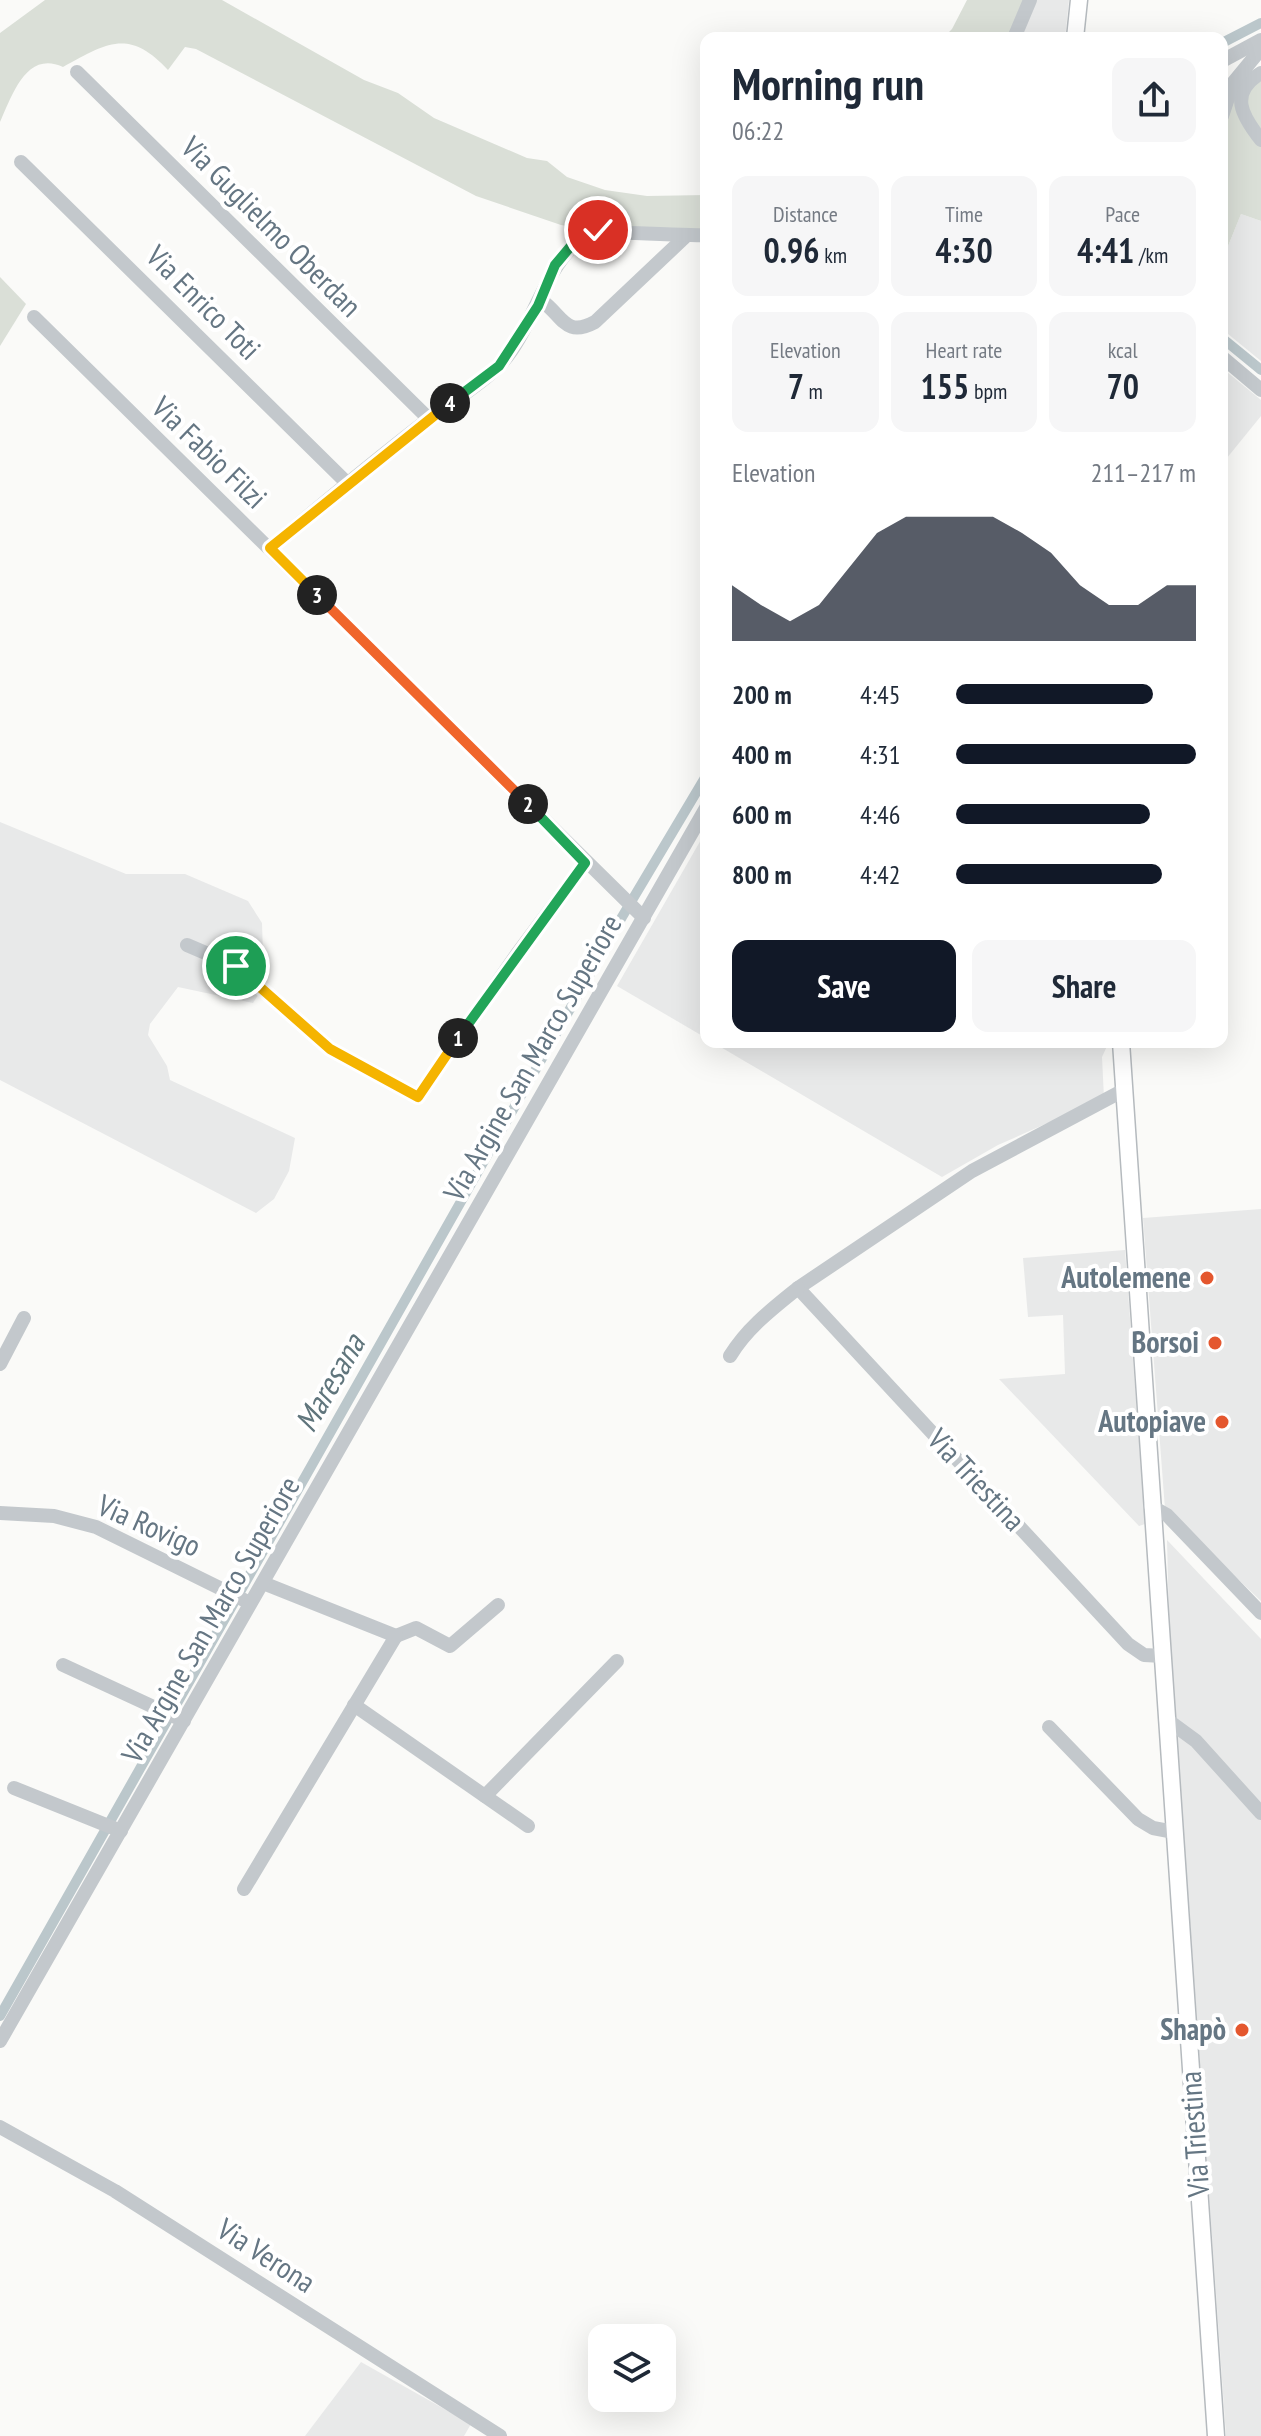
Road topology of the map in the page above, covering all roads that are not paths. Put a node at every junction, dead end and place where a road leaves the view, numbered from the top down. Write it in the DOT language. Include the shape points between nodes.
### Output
graph roads {
  1 [pos="1030,0"];
  2 [pos="1079,0"];
  3 [pos="1017,32"];
  4 [pos="1076,32"];
  5 [pos="1261,40"];
  6 [pos="1261,49"];
  7 [pos="1228,58"];
  8 [pos="77,72"];
  9 [pos="1261,73"];
  10 [pos="1228,98"];
  11 [pos="1261,140"];
  12 [pos="21,162"];
  13 [pos="700,236"];
  14 [pos="685,237"];
  15 [pos="541,300"];
  16 [pos="34,317"];
  17 [pos="1228,362"];
  18 [pos="1261,390"];
  19 [pos="429,419"];
  20 [pos="347,483"];
  21 [pos="270,548"];
  22 [pos="700,818"];
  23 [pos="585,863"];
  24 [pos="641,916"];
  25 [pos="187,945"];
  26 [pos="1121,1048"];
  27 [pos="1124,1090"];
  28 [pos="798,1288"];
  29 [pos="24,1318"];
  30 [pos="730,1356"];
  31 [pos="0,1364"];
  32 [pos="1151,1506"];
  33 [pos="0,1513"];
  34 [pos="263,1583"];
  35 [pos="248,1602"];
  36 [pos="498,1605"];
  37 [pos="1261,1613"];
  38 [pos="396,1636"];
  39 [pos="1163,1656"];
  40 [pos="617,1661"];
  41 [pos="63,1665"];
  42 [pos="354,1705"];
  43 [pos="1166,1719"];
  44 [pos="182,1720"];
  45 [pos="1049,1727"];
  46 [pos="14,1788"];
  47 [pos="485,1796"];
  48 [pos="1261,1813"];
  49 [pos="528,1826"];
  50 [pos="118,1830"];
  51 [pos="1174,1832"];
  52 [pos="244,1889"];
  53 [pos="5,2019"];
  54 [pos="0,2041"];
  55 [pos="0,2127"];
  56 [pos="500,2436"];
  57 [pos="1216,2436"];
  1 -- 3 [label="street"];
  2 -- 4 [label="main road"];
  5 -- 7 [label="street"];
  6 -- 10 [label="street" via="1233,83"];
  8 -- 19 [label="street, Via Guglielmo Oberdan"];
  9 -- 11 [label="street" via="1248,83 1239,103"];
  12 -- 20 [label="street, Via Enrico Toti"];
  13 -- 14 [label="street"];
  14 -- 15 [label="street" via="598,230 555,265"];
  14 -- 15 [label="street" via="583,329 569,327"];
  15 -- 19 [label="street" via="499,366"];
  16 -- 21 [label="street, Via Fabio Filzi"];
  17 -- 18 [label="street"];
  19 -- 20 [label="street"];
  20 -- 21 [label="street"];
  21 -- 23 [label="street, Via Fabio Filzi"];
  22 -- 24 [label="street, Via Argine San Marco Superiore"];
  23 -- 24 [label="street, Via Fabio Filzi"];
  23 -- 25 [label="street" via="418,1097 330,1049 236,966"];
  24 -- 34 [label="street, Via Argine San Marco Superiore"];
  26 -- 27 [label="main road, Via Triestina"];
  27 -- 28 [label="street" via="972,1171"];
  27 -- 32 [label="main road, Via Triestina"];
  28 -- 30 [label="street" via="762,1317"];
  28 -- 39 [label="street, Via Triestina" via="1119,1635 1144,1655"];
  29 -- 31 [label="street"];
  32 -- 37 [label="street" via="1167,1515"];
  32 -- 39 [label="main road, Via Triestina"];
  33 -- 35 [label="street, Via Rovigo" via="54,1516 96,1527"];
  34 -- 35 [label="street, Via Argine San Marco Superiore"];
  34 -- 38 [label="street"];
  35 -- 44 [label="street, Via Argine San Marco Superiore"];
  36 -- 38 [label="street" via="450,1646 416,1628"];
  38 -- 42 [label="street"];
  39 -- 43 [label="main road, Via Triestina"];
  40 -- 47 [label="street"];
  41 -- 44 [label="street"];
  42 -- 47 [label="street"];
  42 -- 52 [label="street"];
  43 -- 48 [label="street" via="1196,1741"];
  43 -- 51 [label="main road, Via Triestina"];
  44 -- 50 [label="street, Via Argine San Marco Superiore"];
  45 -- 51 [label="street" via="1138,1819"];
  46 -- 50 [label="street"];
  47 -- 49 [label="street"];
  50 -- 53 [label="street, Via Argine San Marco Superiore"];
  51 -- 57 [label="main road, Via Triestina"];
  53 -- 54 [label="street, Via Argine San Marco Superiore"];
  55 -- 56 [label="street, Via Verona" via="141,2208"];
}
